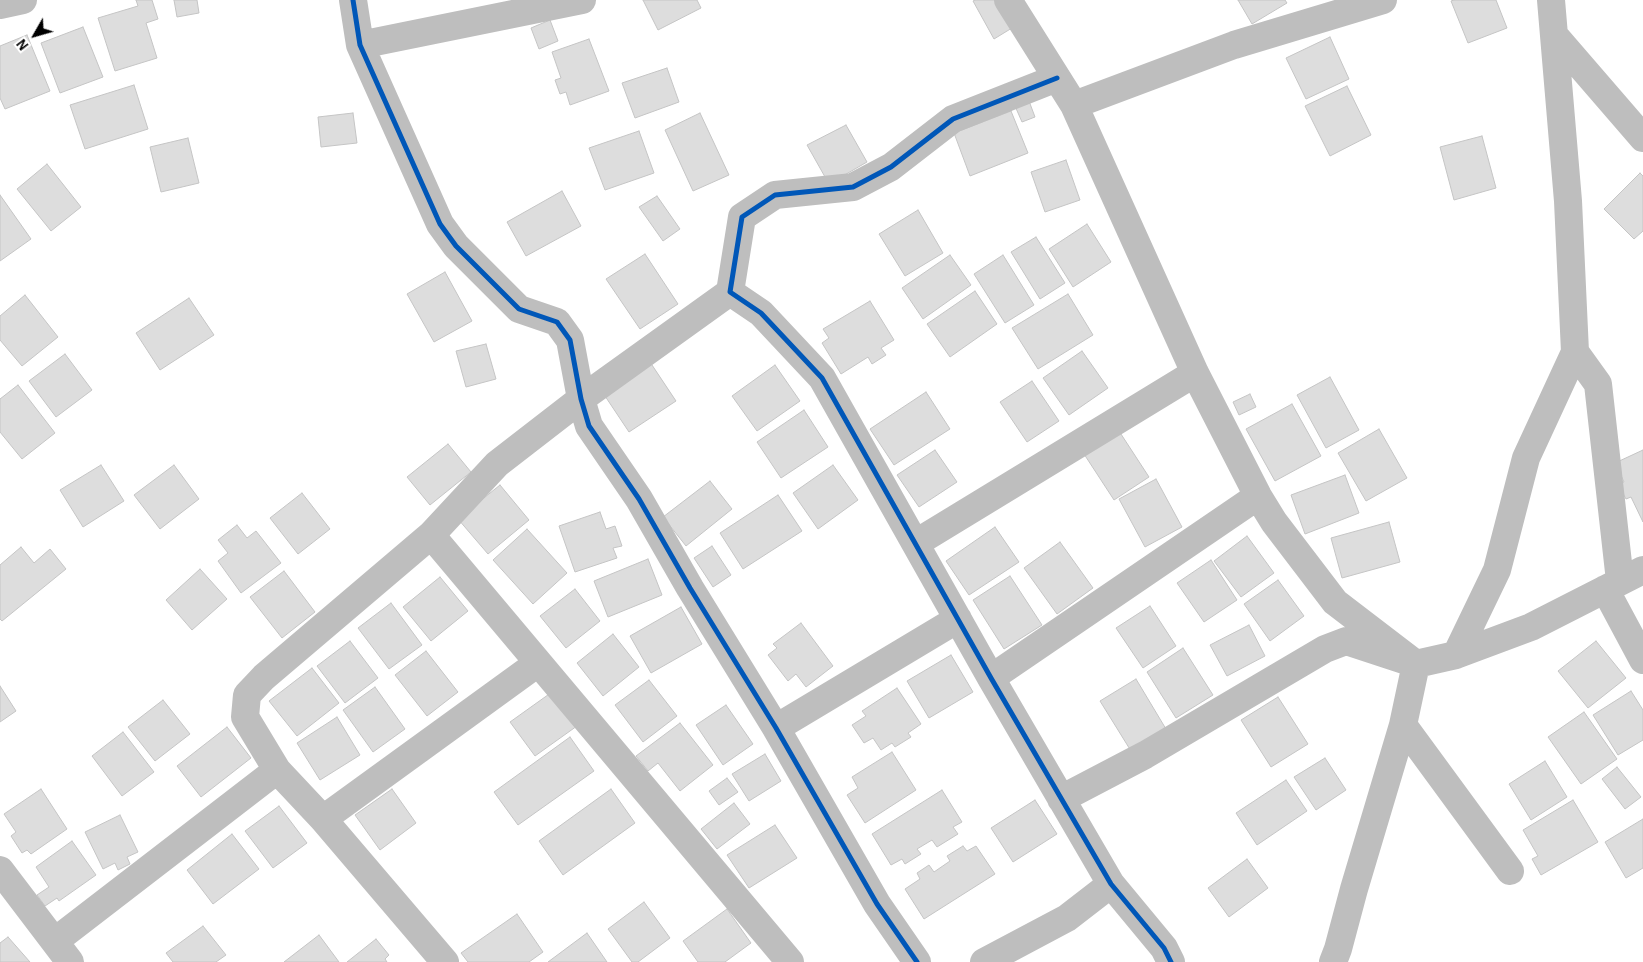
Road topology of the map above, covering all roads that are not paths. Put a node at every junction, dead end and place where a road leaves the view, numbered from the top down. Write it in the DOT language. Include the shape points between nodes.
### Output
graph roads {
  1 [pos="23,0"];
  2 [pos="354,0"];
  3 [pos="582,0"];
  4 [pos="1008,0"];
  5 [pos="1383,0"];
  6 [pos="1551,0"];
  7 [pos="0,5"];
  8 [pos="1554,35"];
  9 [pos="360,45"];
  10 [pos="1057,78"];
  11 [pos="1074,105"];
  12 [pos="1643,138"];
  13 [pos="730,292"];
  14 [pos="1575,352"];
  15 [pos="1195,373"];
  16 [pos="581,399"];
  17 [pos="1258,496"];
  18 [pos="431,535"];
  19 [pos="916,543"];
  20 [pos="1623,580"];
  21 [pos="958,619"];
  22 [pos="1456,655"];
  23 [pos="1643,660"];
  24 [pos="538,663"];
  25 [pos="1416,664"];
  26 [pos="991,678"];
  27 [pos="1403,724"];
  28 [pos="776,728"];
  29 [pos="277,770"];
  30 [pos="1061,799"];
  31 [pos="323,819"];
  32 [pos="0,870"];
  33 [pos="1510,871"];
  34 [pos="1111,884"];
  35 [pos="63,951"];
  36 [pos="445,962"];
  37 [pos="790,962"];
  38 [pos="917,962"];
  39 [pos="984,962"];
  40 [pos="1171,962"];
  41 [pos="1332,962"];
  1 -- 7 [label="street"];
  2 -- 9 [label="street"];
  3 -- 9 [label="street"];
  4 -- 10 [label="street"];
  5 -- 11 [label="street" via="1234,45"];
  6 -- 8 [label="street"];
  8 -- 12 [label="street"];
  8 -- 14 [label="street" via="1568,201"];
  9 -- 16 [label="street" via="440,224 456,246 519,309 557,322 570,340"];
  10 -- 11 [label="street"];
  10 -- 13 [label="street" via="953,119 891,167 853,187 774,195 742,217"];
  11 -- 15 [label="street"];
  13 -- 16 [label="street"];
  13 -- 19 [label="street" via="761,313 822,378"];
  14 -- 20 [label="street" via="1598,384"];
  14 -- 22 [label="street" via="1526,458 1497,570"];
  15 -- 17 [label="street"];
  15 -- 19 [label="street"];
  16 -- 18 [label="street" via="497,464"];
  16 -- 28 [label="street" via="589,426 639,499"];
  17 -- 25 [label="street" via="1335,602"];
  17 -- 26 [label="street"];
  18 -- 24 [label="street"];
  18 -- 29 [label="street" via="247,695 245,717"];
  19 -- 21 [label="street"];
  20 -- 22 [label="street" via="1531,627"];
  20 -- 23 [label="street"];
  21 -- 26 [label="street"];
  21 -- 28 [label="street"];
  22 -- 25 [label="street"];
  24 -- 31 [label="street"];
  24 -- 37 [label="street"];
  25 -- 27 [label="street"];
  25 -- 30 [label="street" via="1346,641 1326,649 1145,756"];
  26 -- 30 [label="street"];
  27 -- 33 [label="street"];
  27 -- 41 [label="street"];
  28 -- 38 [label="street" via="877,904"];
  29 -- 31 [label="street"];
  29 -- 35 [label="street"];
  30 -- 34 [label="street"];
  31 -- 36 [label="street"];
  32 -- 35 [label="street"];
  34 -- 39 [label="street" via="1067,918"];
  34 -- 40 [label="street" via="1164,948"];
}
